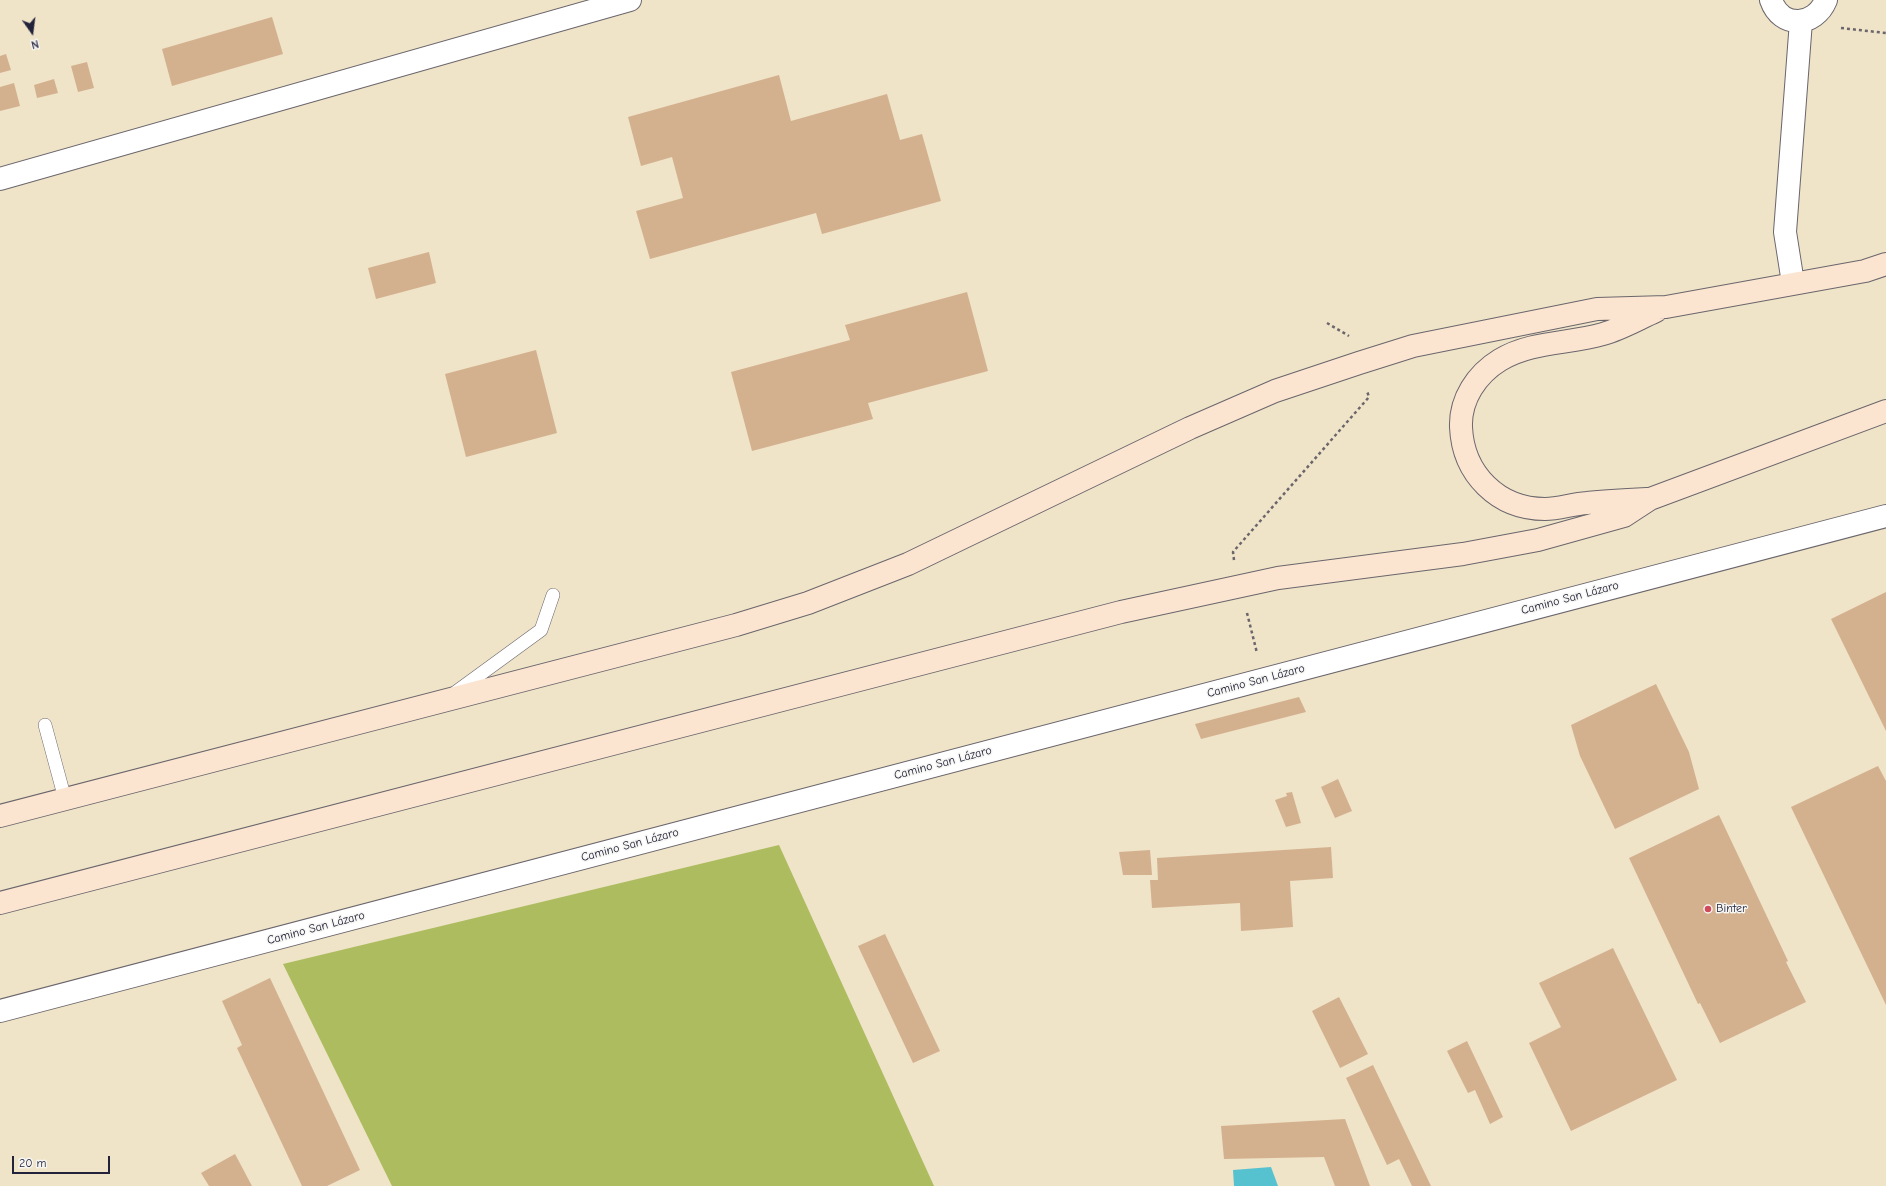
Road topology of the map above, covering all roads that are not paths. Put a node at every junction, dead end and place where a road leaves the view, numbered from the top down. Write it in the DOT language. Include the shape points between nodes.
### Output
graph roads {
  1 [pos="630,0"];
  2 [pos="1771,0"];
  3 [pos="1826,0"];
  4 [pos="1801,21"];
  5 [pos="0,179"];
  6 [pos="1886,264"];
  7 [pos="1875,271"];
  8 [pos="1793,283"];
  9 [pos="1666,307"];
  10 [pos="1886,411"];
  11 [pos="1650,499"];
  12 [pos="1886,516"];
  13 [pos="554,595"];
  14 [pos="445,700"];
  15 [pos="45,725"];
  16 [pos="65,799"];
  17 [pos="0,816"];
  18 [pos="0,903"];
  19 [pos="0,1011"];
  1 -- 5 [label="street"];
  2 -- 4 [label="street" via="1777,12 1784,17"];
  3 -- 4 [label="street" via="1816,15"];
  4 -- 8 [label="street" via="1785,232"];
  6 -- 7 [label="main road"];
  7 -- 8 [label="main road"];
  8 -- 9 [label="main road"];
  9 -- 11 [label="main road" via="1603,334 1536,346 1517,351 1500,360 1475,382 1463,407 1461,426 1466,456 1473,470 1485,486 1498,497 1511,503 1527,508 1545,509 1584,503"];
  9 -- 14 [label="main road" via="1598,309 1413,346 1359,363 1275,391 1204,422 908,564 808,603 736,625"];
  10 -- 11 [label="main road"];
  11 -- 18 [label="main road" via="1624,516 1538,540 1463,554 1278,578 1121,612"];
  12 -- 19 [label="street, Camino San Lázaro"];
  13 -- 14 [label="lane" via="541,630"];
  14 -- 16 [label="main road"];
  15 -- 16 [label="lane"];
  16 -- 17 [label="main road"];
}
